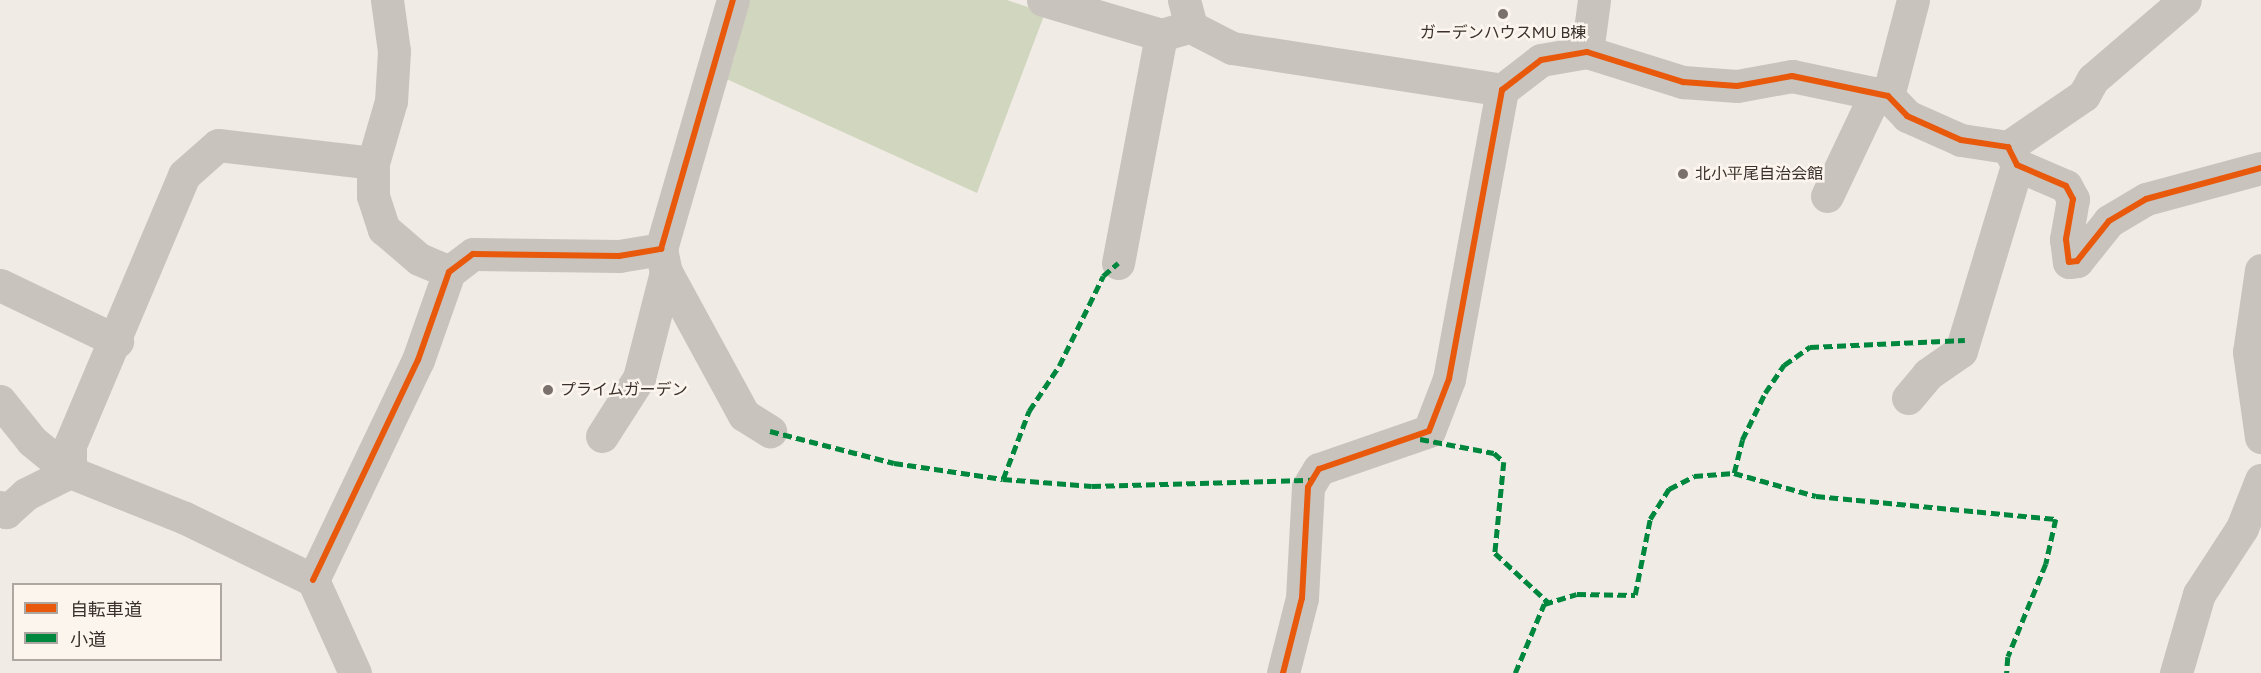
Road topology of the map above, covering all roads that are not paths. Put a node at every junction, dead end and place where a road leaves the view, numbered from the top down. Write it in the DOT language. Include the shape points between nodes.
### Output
graph roads {
  1 [pos="387,0"];
  2 [pos="734,0"];
  3 [pos="1043,0"];
  4 [pos="1594,0"];
  5 [pos="1913,0"];
  6 [pos="2185,0"];
  7 [pos="1179,21"];
  8 [pos="1587,52"];
  9 [pos="1502,90"];
  10 [pos="1882,94"];
  11 [pos="2013,156"];
  12 [pos="373,163"];
  13 [pos="2261,168"];
  14 [pos="1827,195"];
  15 [pos="663,260"];
  16 [pos="1118,263"];
  17 [pos="2261,270"];
  18 [pos="449,272"];
  19 [pos="0,285"];
  20 [pos="117,341"];
  21 [pos="1908,398"];
  22 [pos="0,402"];
  23 [pos="770,430"];
  24 [pos="602,436"];
  25 [pos="2261,437"];
  26 [pos="70,472"];
  27 [pos="2261,480"];
  28 [pos="2,517"];
  29 [pos="312,580"];
  30 [pos="355,673"];
  31 [pos="1282,673"];
  32 [pos="2176,673"];
  1 -- 12 [label="street" via="394,51 391,101"];
  2 -- 15 [label="street"];
  3 -- 7 [label="street"];
  4 -- 8 [label="street"];
  5 -- 10 [label="street"];
  6 -- 11 [label="street" via="2092,79 2084,95"];
  7 -- 9 [label="street" via="1232,48"];
  7 -- 16 [label="street"];
  8 -- 9 [label="street" via="1541,60"];
  8 -- 10 [label="street" via="1683,82 1737,86 1792,76"];
  9 -- 31 [label="street" via="1449,379 1429,431 1420,439 1319,469 1308,487 1302,598"];
  10 -- 11 [label="street" via="1907,116 1961,140"];
  10 -- 14 [label="street"];
  11 -- 13 [label="street" via="2066,186 2073,199 2066,239 2069,262 2077,261 2109,221 2146,199"];
  11 -- 21 [label="street" via="1961,351 1928,374"];
  12 -- 18 [label="street" via="373,196 384,229 419,258"];
  12 -- 20 [label="street" via="218,145 184,175"];
  15 -- 18 [label="street" via="473,254"];
  15 -- 23 [label="street" via="744,415"];
  15 -- 24 [label="street" via="639,378"];
  17 -- 25 [label="street" via="2249,352"];
  18 -- 29 [label="street" via="413,371"];
  19 -- 20 [label="street"];
  20 -- 26 [label="street" via="70,445"];
  22 -- 26 [label="street" via="32,441"];
  26 -- 28 [label="street" via="26,494"];
  26 -- 29 [label="street" via="185,518"];
  27 -- 32 [label="street" via="2242,528 2199,594"];
  29 -- 30 [label="street"];
}
